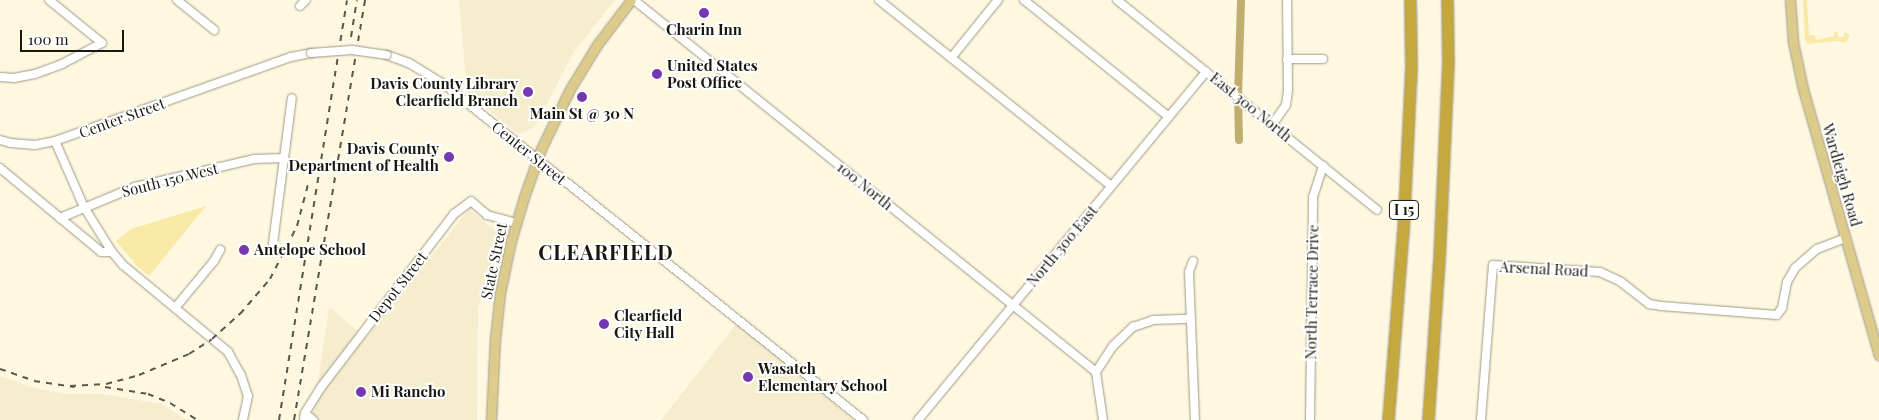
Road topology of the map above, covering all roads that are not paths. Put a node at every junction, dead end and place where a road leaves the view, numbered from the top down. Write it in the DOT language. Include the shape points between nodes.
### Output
graph roads {
  1 [pos="49,0"];
  2 [pos="177,0"];
  3 [pos="306,0"];
  4 [pos="633,0"];
  5 [pos="879,0"];
  6 [pos="998,0"];
  7 [pos="1024,0"];
  8 [pos="1287,0"];
  9 [pos="1447,0"];
  10 [pos="1790,0"];
  11 [pos="1123,2"];
  12 [pos="1410,4"];
  13 [pos="300,6"];
  14 [pos="214,30"];
  15 [pos="951,58"];
  16 [pos="1287,59"];
  17 [pos="1323,59"];
  18 [pos="1206,72"];
  19 [pos="0,77"];
  20 [pos="292,98"];
  21 [pos="1169,117"];
  22 [pos="1272,125"];
  23 [pos="0,140"];
  24 [pos="55,141"];
  25 [pos="284,158"];
  26 [pos="537,160"];
  27 [pos="1323,166"];
  28 [pos="0,168"];
  29 [pos="1111,186"];
  30 [pos="84,207"];
  31 [pos="1377,210"];
  32 [pos="60,218"];
  33 [pos="516,223"];
  34 [pos="1846,238"];
  35 [pos="220,250"];
  36 [pos="272,251"];
  37 [pos="112,252"];
  38 [pos="1193,261"];
  39 [pos="1013,306"];
  40 [pos="175,308"];
  41 [pos="1191,319"];
  42 [pos="1879,355"];
  43 [pos="1096,372"];
  44 [pos="305,417"];
  45 [pos="243,420"];
  46 [pos="313,420"];
  47 [pos="491,420"];
  48 [pos="863,420"];
  49 [pos="918,420"];
  50 [pos="1103,420"];
  51 [pos="1195,420"];
  52 [pos="1310,420"];
  53 [pos="1388,420"];
  54 [pos="1428,420"];
  55 [pos="1481,420"];
  1 -- 19 [label="street" via="102,43 35,74"];
  2 -- 14 [label="street"];
  3 -- 13 [label="street"];
  4 -- 26 [label="main road, State Street" via="589,57 556,116"];
  4 -- 39 [label="street, 100 North"];
  5 -- 15 [label="street"];
  6 -- 15 [label="street"];
  7 -- 21 [label="street"];
  8 -- 16 [label="street"];
  9 -- 54 [label="highway, I 15" via="1448,64 1440,250"];
  10 -- 34 [label="main road, Wardleigh Road" via="1797,67"];
  11 -- 18 [label="street, East 300 North"];
  12 -- 53 [label="highway, I 15" via="1411,66 1403,231"];
  15 -- 29 [label="street"];
  16 -- 17 [label="street"];
  16 -- 22 [label="street" via="1286,105"];
  18 -- 21 [label="street, North 300 East"];
  18 -- 22 [label="street, East 300 North"];
  20 -- 25 [label="street"];
  21 -- 29 [label="street, North 300 East"];
  22 -- 27 [label="street, East 300 North"];
  23 -- 24 [label="street, Center Street" via="35,145"];
  24 -- 26 [label="street, Center Street, bridge" via="291,57 352,50 387,55 445,85"];
  24 -- 30 [label="street"];
  25 -- 30 [label="street, South 150 West" via="254,159 135,187"];
  25 -- 36 [label="street"];
  26 -- 33 [label="main road, State Street"];
  26 -- 48 [label="street, Center Street"];
  27 -- 31 [label="street, East 300 North"];
  27 -- 52 [label="street, North Terrace Drive" via="1313,197"];
  28 -- 32 [label="street"];
  29 -- 39 [label="street, North 300 East"];
  30 -- 32 [label="street, South 150 West"];
  30 -- 37 [label="street"];
  32 -- 37 [label="street" via="101,252"];
  33 -- 44 [label="street, Depot Street" via="487,214 471,202 454,214 322,386"];
  33 -- 47 [label="main road, State Street" via="498,306"];
  34 -- 42 [label="main road, Wardleigh Road"];
  34 -- 55 [label="street, Arsenal Road" via="1817,249 1795,268 1787,282 1782,308 1776,315 1649,304 1621,282 1600,272 1493,265"];
  35 -- 40 [label="street"];
  37 -- 40 [label="street"];
  38 -- 41 [label="street" via="1189,272"];
  39 -- 43 [label="street, 100 North"];
  39 -- 49 [label="street, North 300 East"];
  40 -- 45 [label="street" via="228,352 248,396"];
  41 -- 43 [label="street" via="1153,320 1133,327 1113,346"];
  41 -- 51 [label="street"];
  43 -- 50 [label="street"];
  44 -- 46 [label="street"];
}
